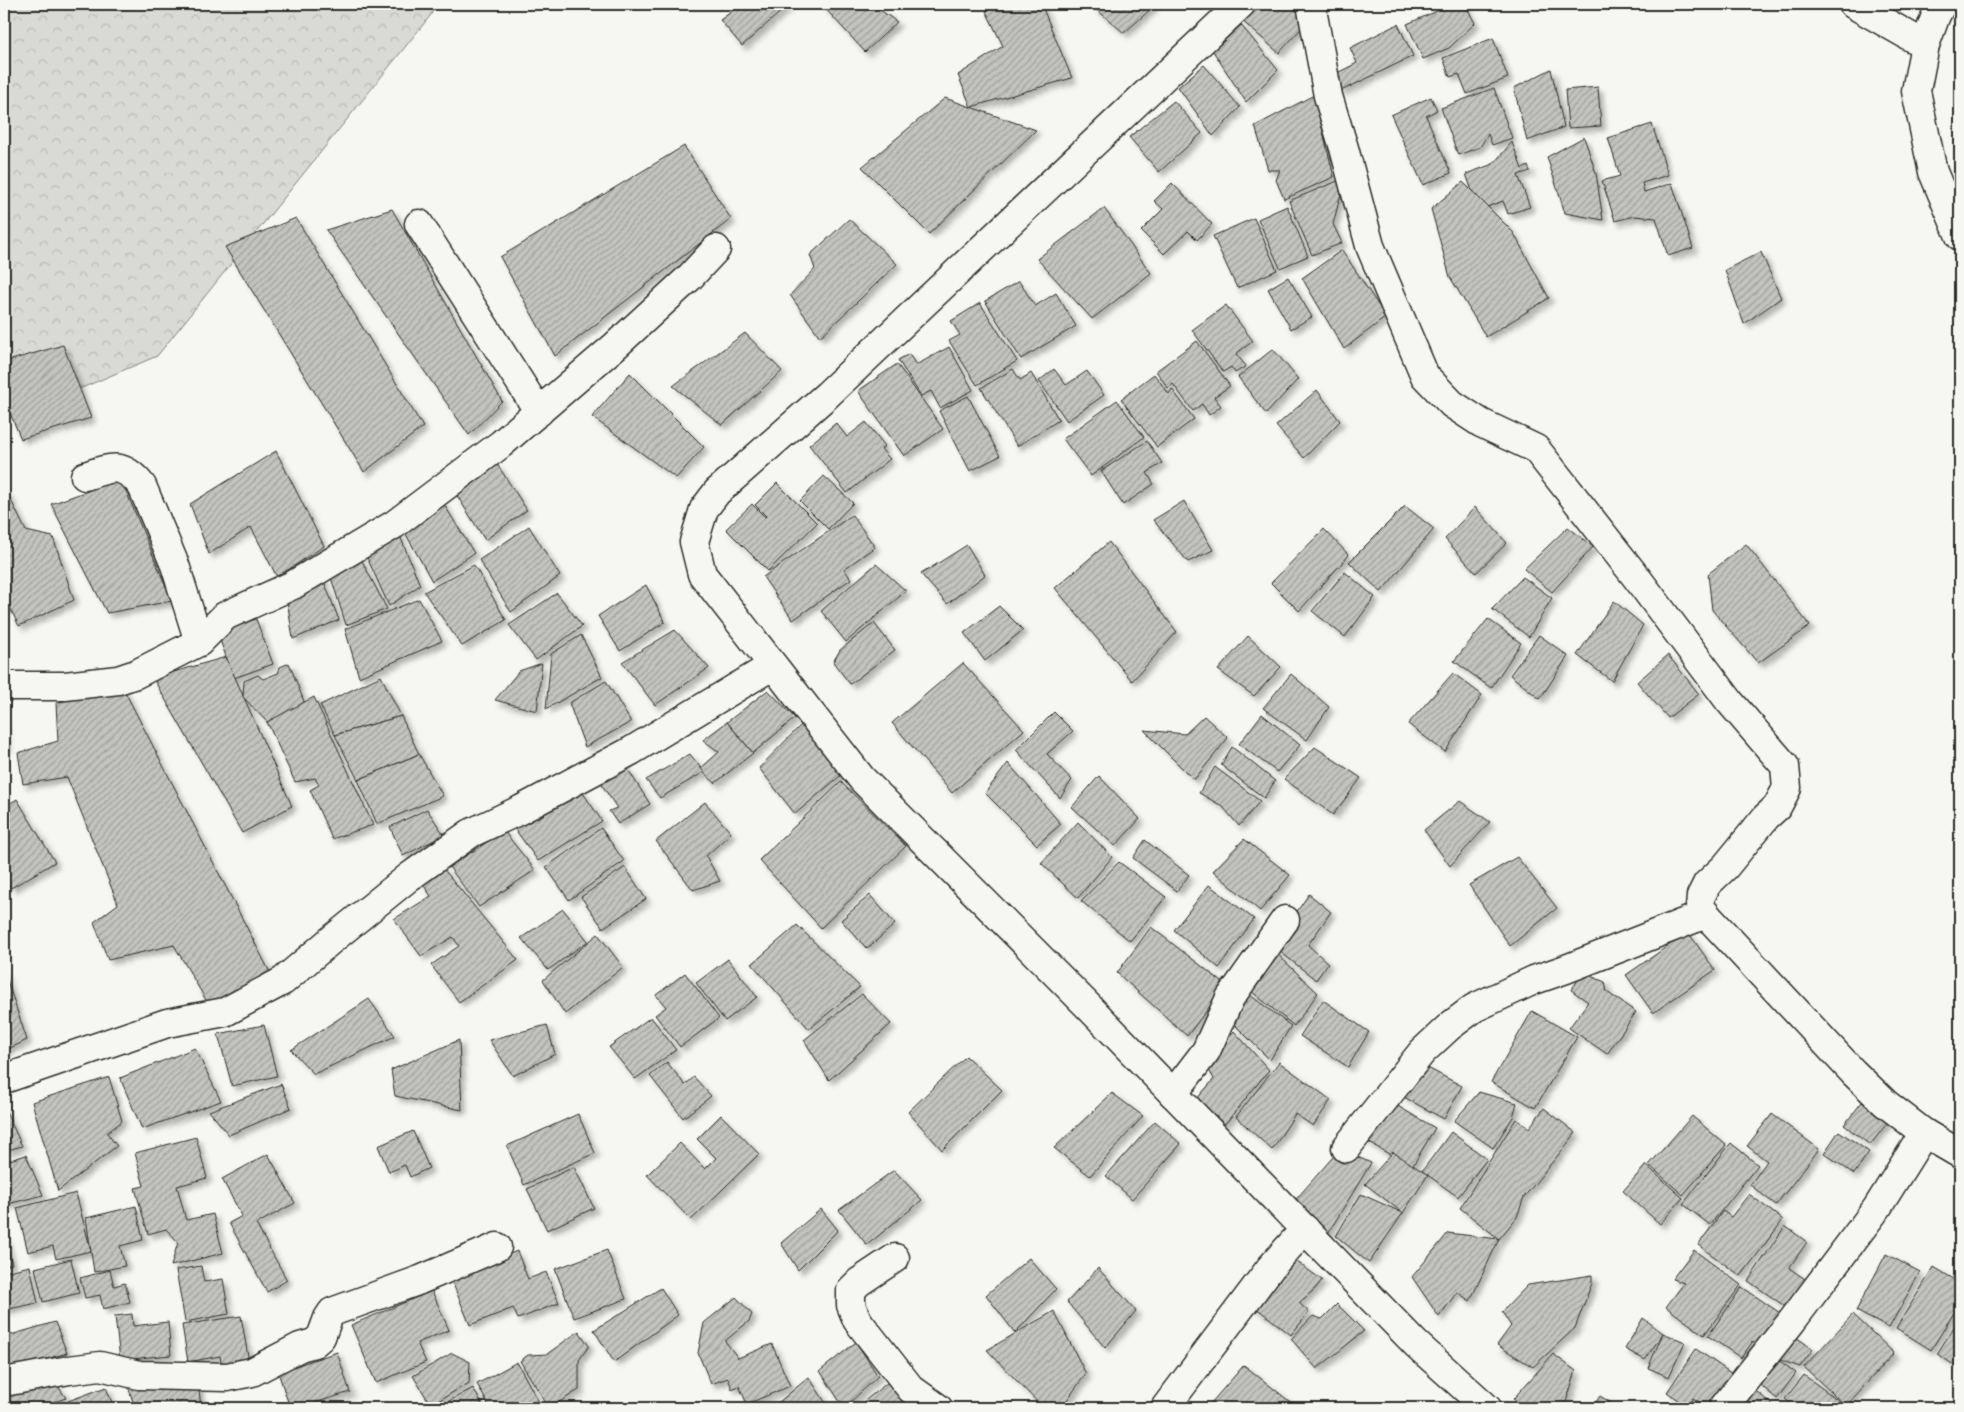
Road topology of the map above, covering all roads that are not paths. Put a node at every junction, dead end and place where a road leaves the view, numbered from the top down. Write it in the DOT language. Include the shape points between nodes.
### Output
graph roads {
  1 [pos="1241,4"];
  2 [pos="1310,4"];
  3 [pos="1853,4"];
  4 [pos="1942,4"];
  5 [pos="1926,45"];
  6 [pos="419,224"];
  7 [pos="1960,236"];
  8 [pos="716,249"];
  9 [pos="538,412"];
  10 [pos="85,476"];
  11 [pos="199,642"];
  12 [pos="772,666"];
  13 [pos="4,686"];
  14 [pos="1706,914"];
  15 [pos="1285,920"];
  16 [pos="4,1079"];
  17 [pos="1173,1094"];
  18 [pos="1924,1134"];
  19 [pos="1346,1148"];
  20 [pos="1960,1154"];
  21 [pos="1305,1229"];
  22 [pos="496,1247"];
  23 [pos="895,1258"];
  24 [pos="4,1382"];
  25 [pos="938,1408"];
  26 [pos="1165,1408"];
  27 [pos="1487,1408"];
  28 [pos="1723,1408"];
  1 -- 12 [label="street" via="827,396 717,492 704,509 694,542 702,574"];
  2 -- 14 [label="street" via="1328,96 1370,246 1426,376 1452,404 1480,423 1536,450 1730,702 1785,766 1787,788 1777,807 1707,884 1700,908"];
  3 -- 5 [label="street"];
  4 -- 5 [label="street"];
  5 -- 7 [label="street" via="1916,91 1933,172"];
  6 -- 9 [label="street"];
  8 -- 9 [label="street" via="615,346"];
  9 -- 11 [label="street" via="395,524 293,585 224,616"];
  10 -- 11 [label="street" via="108,468 119,468 142,486 175,565"];
  11 -- 13 [label="street" via="118,680 65,686"];
  12 -- 16 [label="street" via="631,751 471,833 410,877 283,981 225,1012 167,1023"];
  12 -- 17 [label="street" via="862,779"];
  14 -- 18 [label="street" via="1854,1072"];
  14 -- 19 [label="street" via="1534,980 1474,1008 1422,1052"];
  15 -- 17 [label="street" via="1230,998 1206,1051"];
  17 -- 21 [label="street"];
  18 -- 20 [label="street"];
  18 -- 28 [label="street" via="1877,1208"];
  21 -- 26 [label="street" via="1271,1267"];
  21 -- 27 [label="street" via="1416,1344"];
  22 -- 24 [label="street" via="420,1280 332,1312 322,1336 314,1343 252,1372 227,1377 139,1375 100,1366"];
  23 -- 25 [label="street" via="851,1290 851,1305 857,1320 911,1389"];
}
